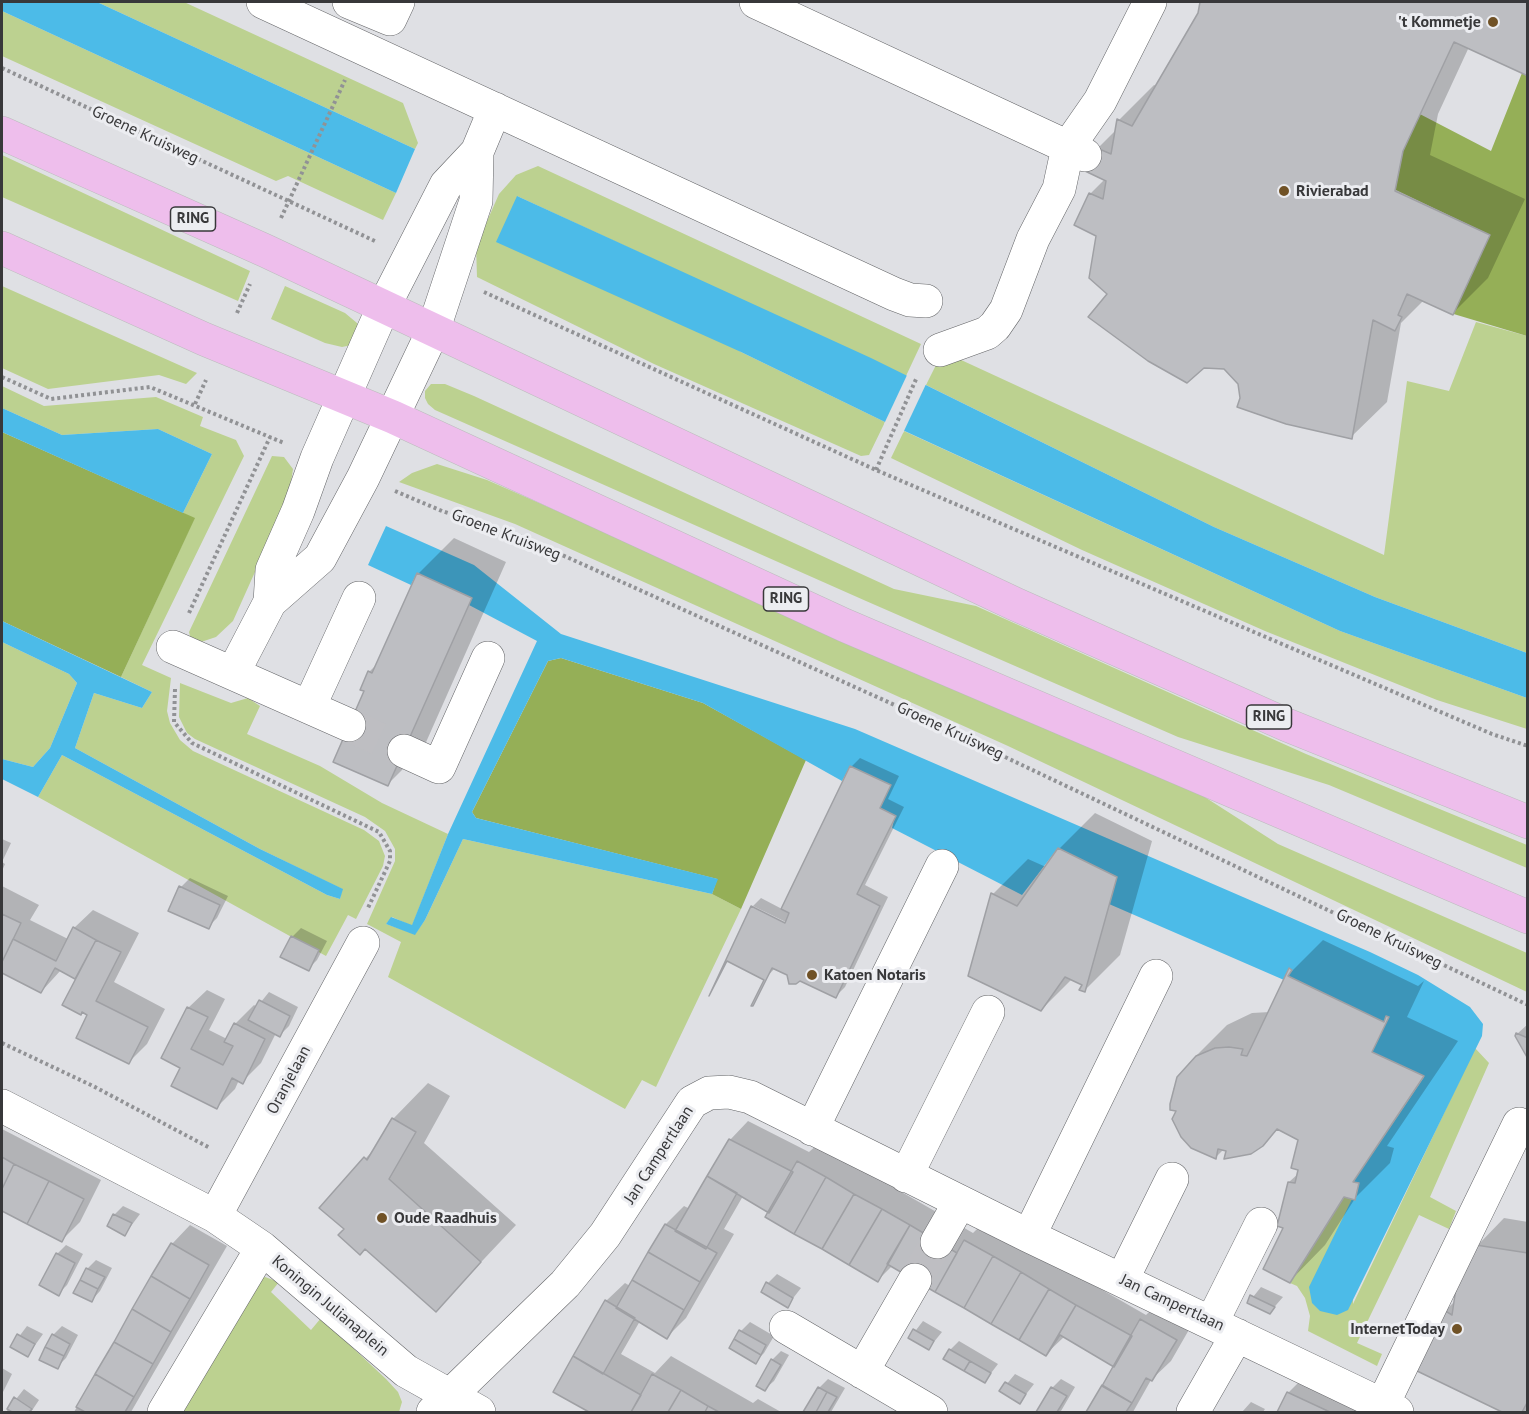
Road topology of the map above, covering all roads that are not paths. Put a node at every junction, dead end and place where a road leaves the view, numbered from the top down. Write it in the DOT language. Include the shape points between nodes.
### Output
graph roads {
  1 [pos="263,2"];
  2 [pos="349,2"];
  3 [pos="398,2"];
  4 [pos="756,2"];
  5 [pos="1150,2"];
  6 [pos="495,109"];
  7 [pos="2,133"];
  8 [pos="1076,151"];
  9 [pos="477,152"];
  10 [pos="2,248"];
  11 [pos="926,301"];
  12 [pos="383,308"];
  13 [pos="433,331"];
  14 [pos="930,360"];
  15 [pos="345,396"];
  16 [pos="393,417"];
  17 [pos="359,598"];
  18 [pos="270,602"];
  19 [pos="173,647"];
  20 [pos="488,658"];
  21 [pos="233,673"];
  22 [pos="309,707"];
  23 [pos="349,725"];
  24 [pos="404,751"];
  25 [pos="1527,822"];
  26 [pos="942,866"];
  27 [pos="1527,917"];
  28 [pos="363,943"];
  29 [pos="1156,976"];
  30 [pos="988,1012"];
  31 [pos="2,1106"];
  32 [pos="1520,1124"];
  33 [pos="813,1129"];
  34 [pos="906,1176"];
  35 [pos="1172,1179"];
  36 [pos="960,1202"];
  37 [pos="215,1216"];
  38 [pos="1261,1224"];
  39 [pos="1029,1236"];
  40 [pos="938,1242"];
  41 [pos="262,1248"];
  42 [pos="915,1280"];
  43 [pos="1122,1280"];
  44 [pos="786,1328"];
  45 [pos="1225,1329"];
  46 [pos="862,1371"];
  47 [pos="441,1405"];
  48 [pos="1390,1409"];
  49 [pos="164,1413"];
  50 [pos="479,1413"];
  51 [pos="931,1413"];
  52 [pos="1193,1413"];
  1 -- 6 [label="street"];
  2 -- 3 [label="street" via="390,19"];
  4 -- 8 [label="street"];
  5 -- 8 [label="street"];
  6 -- 9 [label="street"];
  6 -- 11 [label="street" via="894,294"];
  7 -- 12 [label="main road, RING"];
  8 -- 14 [label="street" via="995,327"];
  9 -- 12 [label="street" via="446,185"];
  9 -- 13 [label="street" via="476,201"];
  10 -- 15 [label="main road, RING"];
  12 -- 13 [label="main road, RING"];
  12 -- 15 [label="street"];
  13 -- 16 [label="street"];
  13 -- 25 [label="main road, RING" via="1026,609 1287,725"];
  15 -- 16 [label="main road, RING"];
  15 -- 18 [label="street" via="272,570"];
  16 -- 18 [label="street" via="320,558"];
  16 -- 27 [label="main road, RING" via="844,625"];
  17 -- 22 [label="street"];
  18 -- 21 [label="street"];
  19 -- 21 [label="street"];
  20 -- 24 [label="street" via="439,767"];
  21 -- 22 [label="street"];
  22 -- 23 [label="street"];
  26 -- 33 [label="street"];
  28 -- 37 [label="street, Oranjelaan"];
  29 -- 39 [label="street"];
  30 -- 34 [label="street"];
  31 -- 37 [label="street"];
  32 -- 48 [label="street, Jan Campertlaan"];
  33 -- 34 [label="street, Jan Campertlaan"];
  33 -- 47 [label="street, Jan Campertlaan" via="750,1097 729,1092 709,1093 692,1102 605,1236 558,1291"];
  34 -- 36 [label="street, Jan Campertlaan"];
  35 -- 43 [label="street"];
  36 -- 39 [label="street, Jan Campertlaan"];
  36 -- 40 [label="street"];
  37 -- 41 [label="street"];
  38 -- 45 [label="street"];
  39 -- 43 [label="street, Jan Campertlaan"];
  41 -- 47 [label="street, Koningin Julianaplein"];
  41 -- 49 [label="street, Koningin Julianaplein"];
  42 -- 46 [label="street"];
  43 -- 45 [label="street, Jan Campertlaan"];
  44 -- 46 [label="street"];
  45 -- 48 [label="street, Jan Campertlaan"];
  45 -- 52 [label="street"];
  46 -- 51 [label="street"];
  47 -- 50 [label="street, Koningin Julianaplein"];
}
